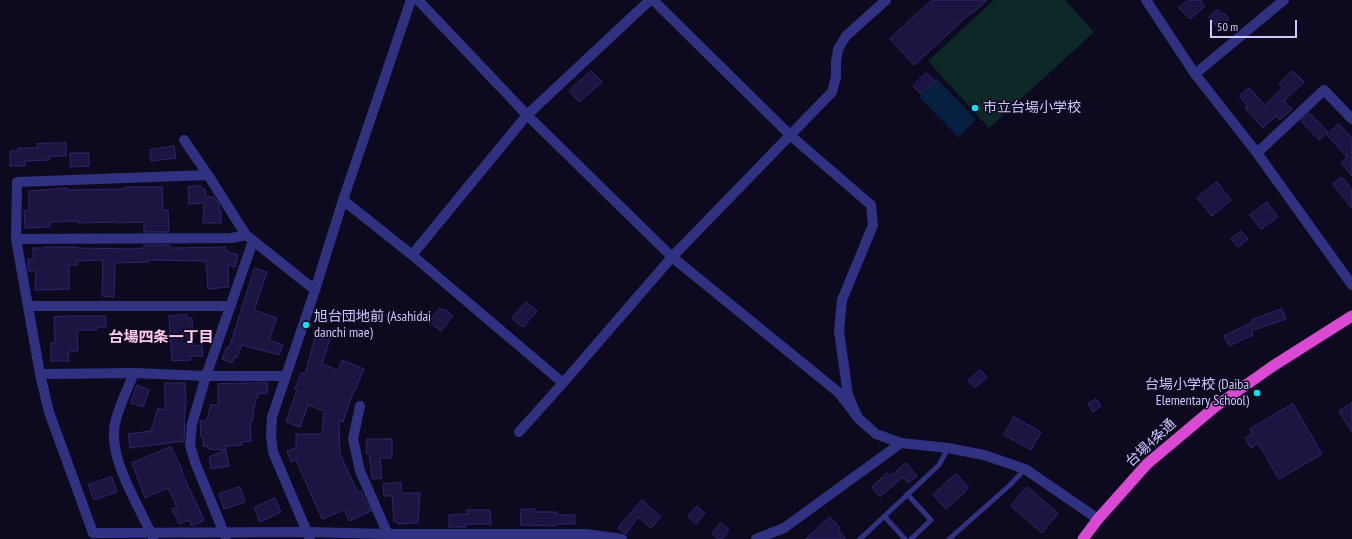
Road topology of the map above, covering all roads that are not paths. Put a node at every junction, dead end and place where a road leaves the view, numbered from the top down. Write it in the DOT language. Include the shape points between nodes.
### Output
graph roads {
  1 [pos="411,0"];
  2 [pos="418,0"];
  3 [pos="650,0"];
  4 [pos="653,0"];
  5 [pos="885,0"];
  6 [pos="1146,0"];
  7 [pos="1284,0"];
  8 [pos="1195,74"];
  9 [pos="527,115"];
  10 [pos="1352,119"];
  11 [pos="791,136"];
  12 [pos="184,140"];
  13 [pos="1257,154"];
  14 [pos="208,175"];
  15 [pos="343,200"];
  16 [pos="249,238"];
  17 [pos="16,239"];
  18 [pos="412,255"];
  19 [pos="672,257"];
  20 [pos="1352,285"];
  21 [pos="314,290"];
  22 [pos="28,306"];
  23 [pos="231,306"];
  24 [pos="1352,316"];
  25 [pos="134,373"];
  26 [pos="40,374"];
  27 [pos="206,376"];
  28 [pos="285,376"];
  29 [pos="563,383"];
  30 [pos="360,406"];
  31 [pos="858,418"];
  32 [pos="519,432"];
  33 [pos="901,443"];
  34 [pos="948,448"];
  35 [pos="1025,469"];
  36 [pos="907,494"];
  37 [pos="884,516"];
  38 [pos="1098,519"];
  39 [pos="152,536"];
  40 [pos="225,536"];
  41 [pos="308,536"];
  42 [pos="388,536"];
  43 [pos="586,537"];
  44 [pos="622,539"];
  45 [pos="756,539"];
  46 [pos="860,539"];
  47 [pos="905,539"];
  48 [pos="911,539"];
  49 [pos="949,539"];
  50 [pos="1083,539"];
  1 -- 15 [label="street"];
  2 -- 9 [label="street"];
  3 -- 9 [label="street"];
  4 -- 11 [label="street"];
  5 -- 11 [label="street" via="846,36 838,49 832,92"];
  6 -- 8 [label="street"];
  7 -- 8 [label="street"];
  8 -- 13 [label="street"];
  9 -- 18 [label="street"];
  9 -- 19 [label="street"];
  10 -- 13 [label="street" via="1324,90"];
  11 -- 19 [label="street"];
  11 -- 31 [label="street" via="871,205 873,225 842,300 839,332 848,395"];
  12 -- 14 [label="street"];
  13 -- 20 [label="street"];
  14 -- 16 [label="street"];
  14 -- 17 [label="street" via="18,182"];
  15 -- 18 [label="street"];
  15 -- 21 [label="street"];
  16 -- 17 [label="street"];
  16 -- 21 [label="street"];
  16 -- 23 [label="street"];
  17 -- 22 [label="street"];
  18 -- 29 [label="street"];
  19 -- 29 [label="street"];
  19 -- 31 [label="street" via="838,392"];
  21 -- 28 [label="street"];
  22 -- 23 [label="street"];
  22 -- 26 [label="street"];
  23 -- 27 [label="street"];
  24 -- 38 [label="highway, 台場4条通" via="1216,406 1147,464"];
  25 -- 26 [label="street"];
  25 -- 27 [label="street"];
  25 -- 39 [label="street" via="115,420 114,446 122,473"];
  26 -- 39 [label="street" via="49,412 93,533"];
  27 -- 28 [label="street"];
  27 -- 40 [label="street" via="192,424 190,445"];
  28 -- 41 [label="street" via="272,417 273,452"];
  29 -- 32 [label="street"];
  30 -- 42 [label="street" via="353,439 360,471"];
  31 -- 33 [label="street" via="876,434"];
  33 -- 34 [label="street"];
  33 -- 45 [label="street" via="784,528"];
  34 -- 35 [label="street" via="984,455"];
  34 -- 36 [label="lane" via="939,466"];
  35 -- 38 [label="street"];
  35 -- 49 [label="lane"];
  36 -- 37 [label="lane"];
  36 -- 48 [label="lane" via="931,520"];
  37 -- 46 [label="lane"];
  37 -- 47 [label="lane"];
  38 -- 50 [label="highway, 台場4条通"];
  39 -- 40 [label="street"];
  40 -- 41 [label="street"];
  41 -- 42 [label="street"];
  42 -- 43 [label="street"];
  43 -- 44 [label="street"];
}
